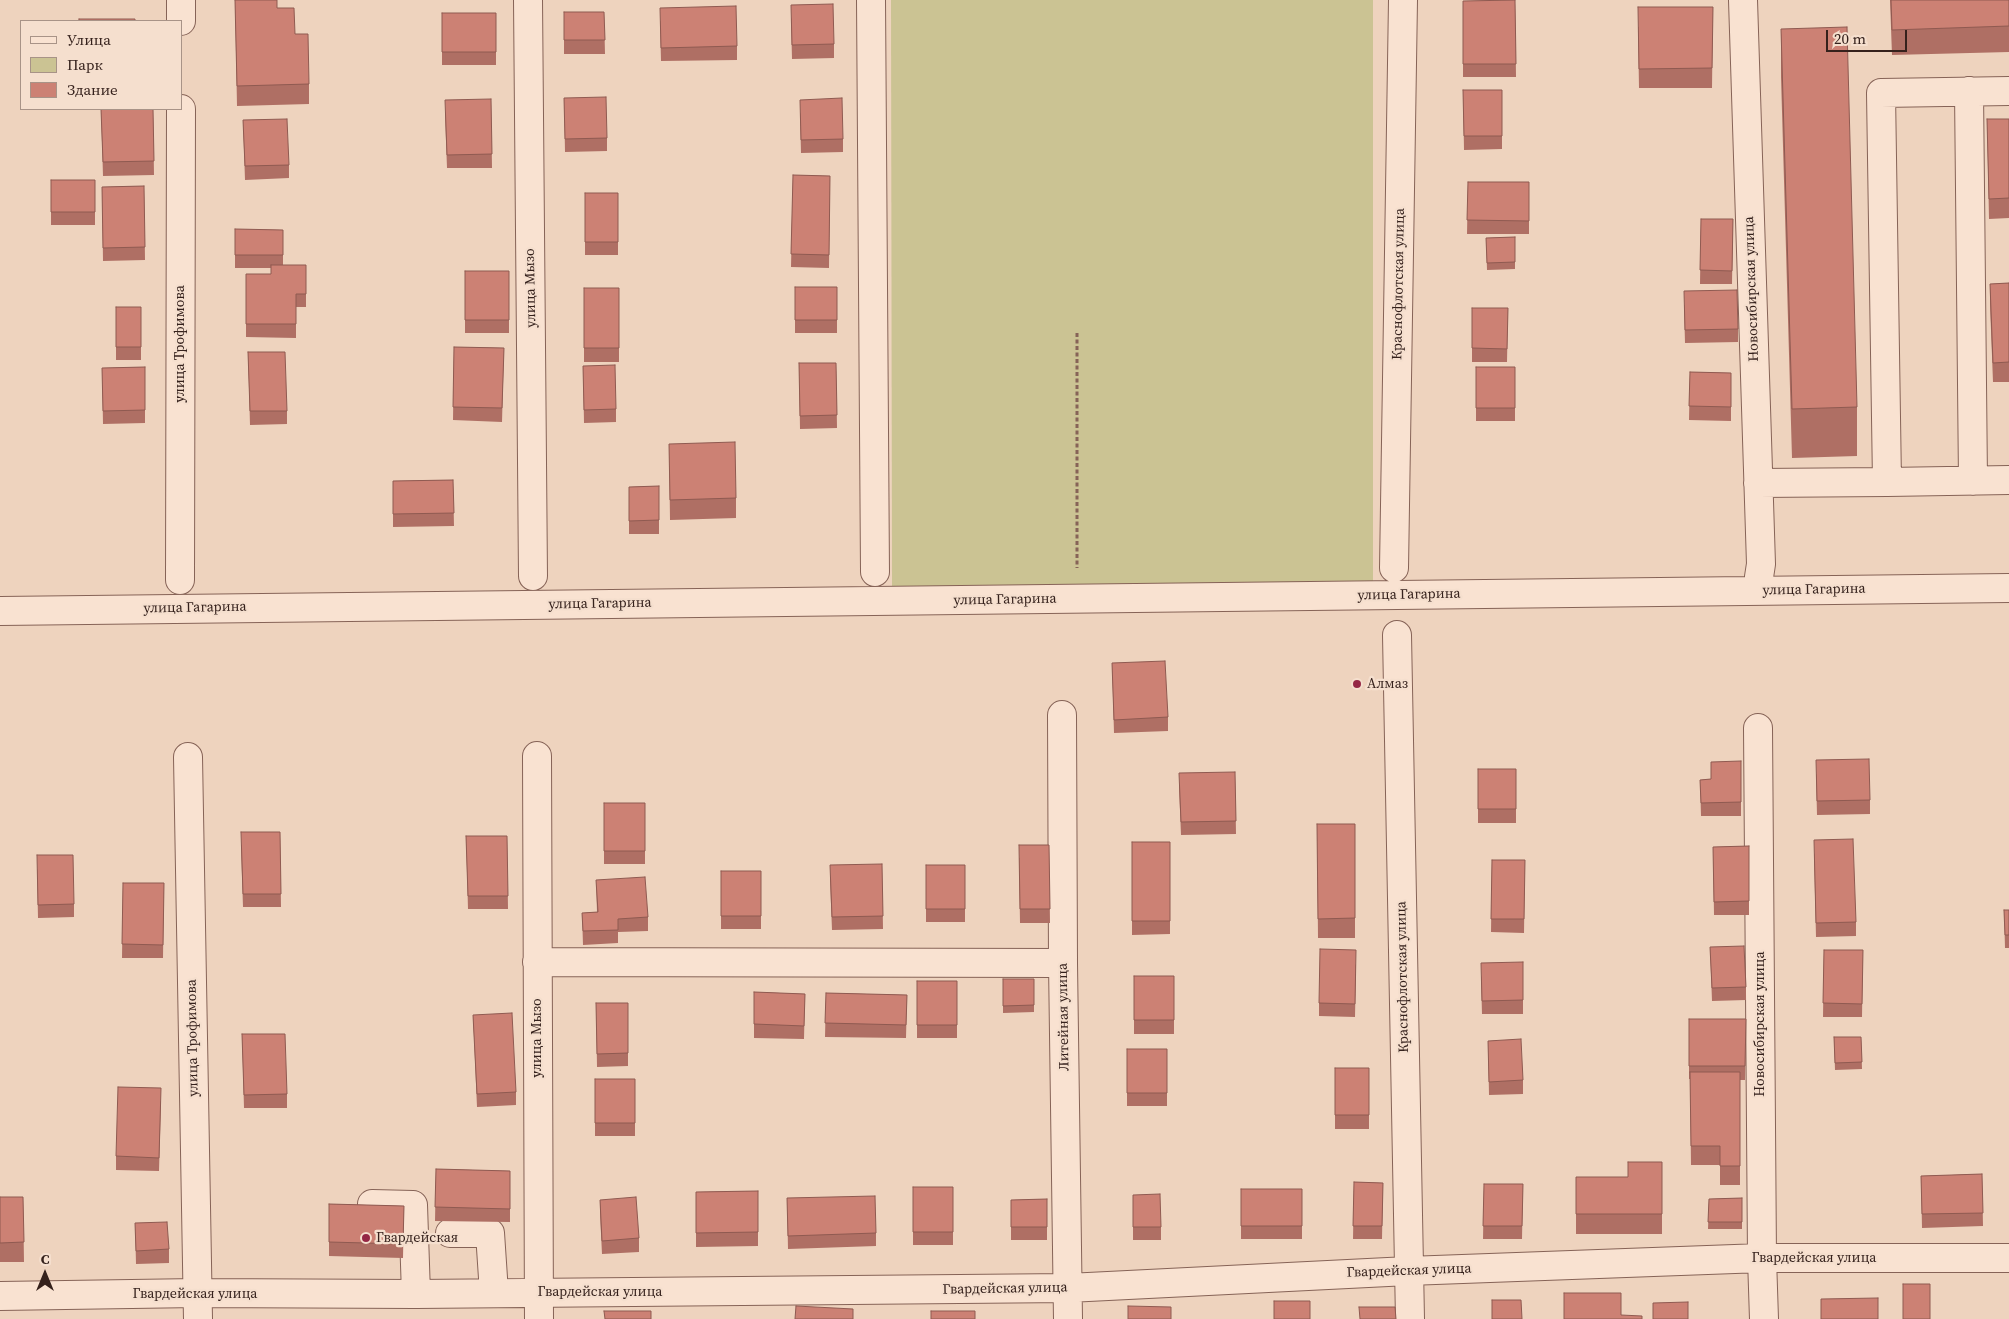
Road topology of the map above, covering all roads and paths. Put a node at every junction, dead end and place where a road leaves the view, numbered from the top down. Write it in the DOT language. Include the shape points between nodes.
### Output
graph roads {
  1 [pos="181,0"];
  2 [pos="528,0"];
  3 [pos="871,0"];
  4 [pos="1403,0"];
  5 [pos="1744,0"];
  6 [pos="181,20"];
  7 [pos="2009,91"];
  8 [pos="1969,92"];
  9 [pos="181,110"];
  10 [pos="1077,333"];
  11 [pos="2009,480"];
  12 [pos="1973,481"];
  13 [pos="1887,482"];
  14 [pos="1758,483"];
  15 [pos="1077,568"];
  16 [pos="1394,568"];
  17 [pos="875,572"];
  18 [pos="533,576"];
  19 [pos="1759,577"];
  20 [pos="180,580"];
  21 [pos="2009,588"];
  22 [pos="0,610"];
  23 [pos="1397,635"];
  24 [pos="1062,715"];
  25 [pos="1758,728"];
  26 [pos="538,756"];
  27 [pos="188,757"];
  28 [pos="537,962"];
  29 [pos="1063,963"];
  30 [pos="372,1204"];
  31 [pos="450,1233"];
  32 [pos="1762,1258"];
  33 [pos="2009,1258"];
  34 [pos="1408,1271"];
  35 [pos="1068,1288"];
  36 [pos="540,1292"];
  37 [pos="494,1293"];
  38 [pos="416,1294"];
  39 [pos="0,1296"];
  40 [pos="198,1306"];
  41 [pos="539,1319"];
  42 [pos="1068,1319"];
  43 [pos="1410,1319"];
  44 [pos="1764,1319"];
  1 -- 6 [label="street"];
  2 -- 18 [label="street, улица Мызо"];
  3 -- 17 [label="street"];
  4 -- 16 [label="street, Краснофлотская улица"];
  5 -- 14 [label="street, Новосибирская улица"];
  7 -- 8 [label="street"];
  8 -- 12 [label="street"];
  8 -- 13 [label="street" via="1881,93"];
  9 -- 20 [label="street, улица Трофимова"];
  10 -- 15 [label="path"];
  11 -- 12 [label="street"];
  12 -- 13 [label="street"];
  13 -- 14 [label="street"];
  14 -- 19 [label="street, Новосибирская улица"];
  21 -- 22 [label="street, улица Гагарина"];
  23 -- 34 [label="street, Краснофлотская улица"];
  24 -- 29 [label="street, Литейная улица"];
  25 -- 32 [label="street, Новосибирская улица"];
  26 -- 28 [label="street, улица Мызо"];
  27 -- 40 [label="street, улица Трофимова"];
  28 -- 29 [label="street"];
  28 -- 36 [label="street, улица Мызо"];
  29 -- 35 [label="street, Литейная улица"];
  30 -- 38 [label="street" via="413,1205"];
  31 -- 37 [label="street" via="490,1233"];
  32 -- 33 [label="street, Гвардейская улица"];
  32 -- 34 [label="street, Гвардейская улица"];
  32 -- 44 [label="street, Новосибирская улица"];
  34 -- 35 [label="street, Гвардейская улица"];
  34 -- 43 [label="street, Краснофлотская улица"];
  35 -- 36 [label="street, Гвардейская улица"];
  35 -- 42 [label="street, Литейная улица"];
  36 -- 37 [label="street, Гвардейская улица"];
  36 -- 41 [label="street, улица Мызо"];
  37 -- 38 [label="street, Гвардейская улица"];
  38 -- 40 [label="street, Гвардейская улица"];
  39 -- 40 [label="street, Гвардейская улица"];
}
